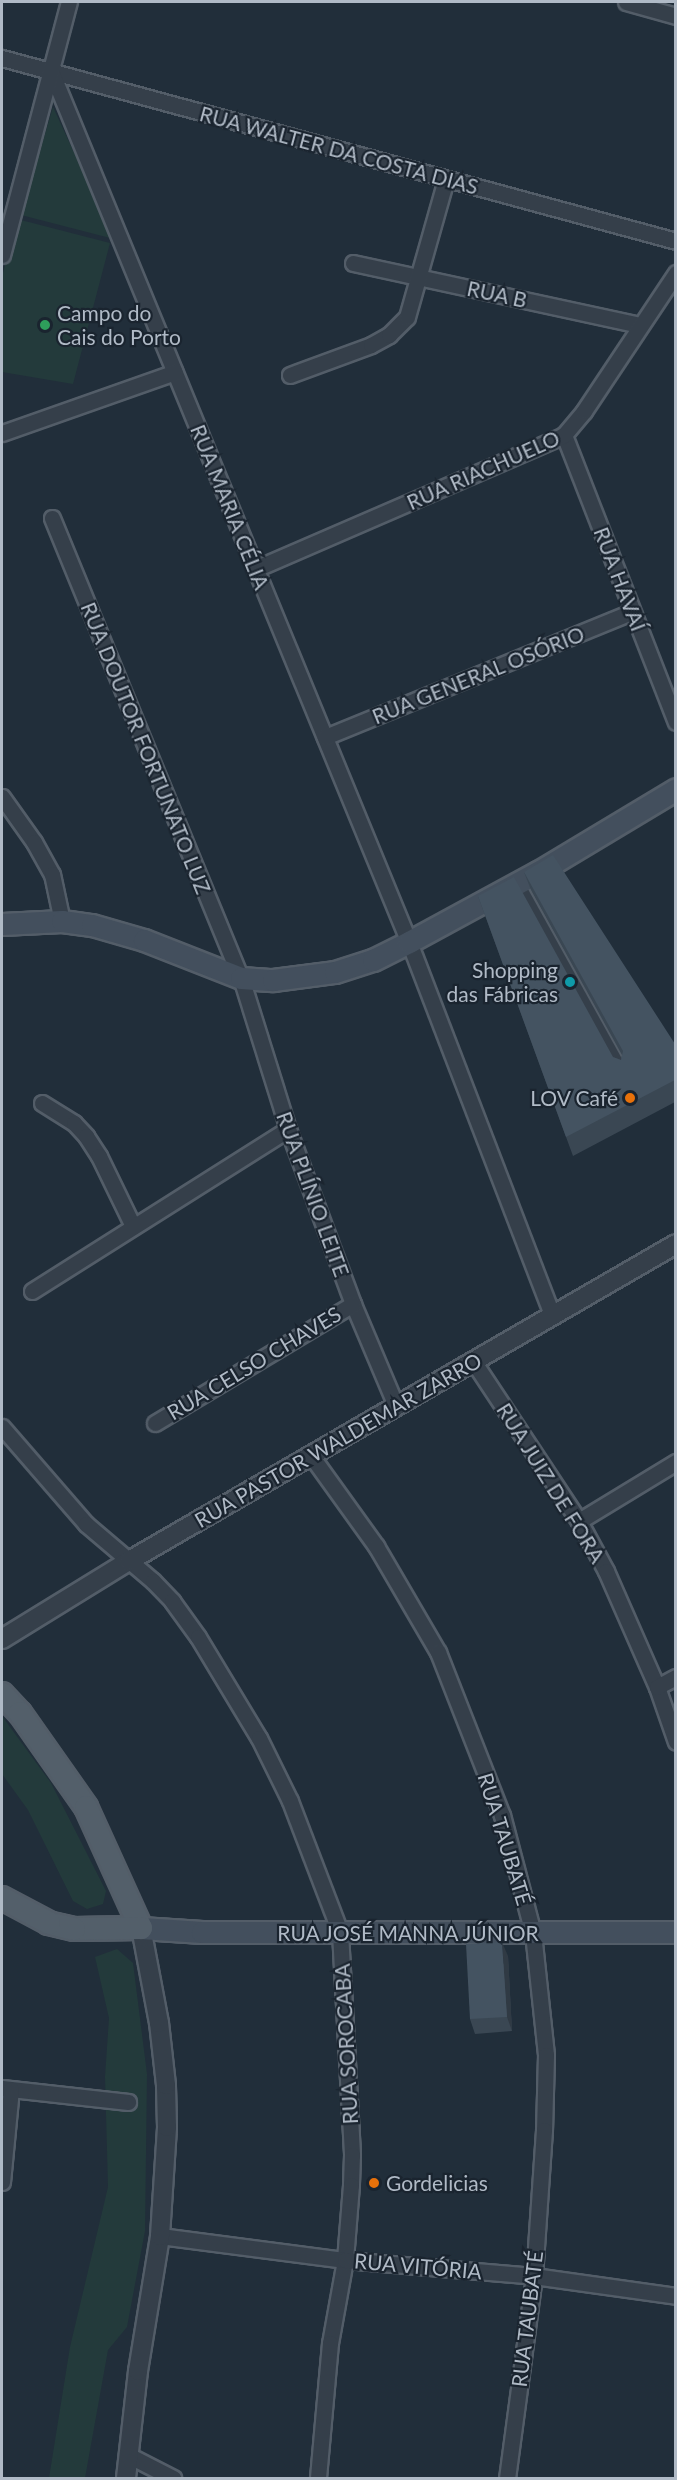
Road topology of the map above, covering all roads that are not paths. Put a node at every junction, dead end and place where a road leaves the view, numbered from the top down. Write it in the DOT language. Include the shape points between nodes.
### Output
graph roads {
  1 [pos="69,2"];
  2 [pos="627,2"];
  3 [pos="675,16"];
  4 [pos="2,58"];
  5 [pos="51,71"];
  6 [pos="446,179"];
  7 [pos="675,241"];
  8 [pos="2,253"];
  9 [pos="353,263"];
  10 [pos="675,273"];
  11 [pos="418,277"];
  12 [pos="640,325"];
  13 [pos="175,372"];
  14 [pos="290,375"];
  15 [pos="2,433"];
  16 [pos="564,435"];
  17 [pos="51,518"];
  18 [pos="255,569"];
  19 [pos="632,612"];
  20 [pos="675,722"];
  21 [pos="325,737"];
  22 [pos="675,789"];
  23 [pos="2,797"];
  24 [pos="519,882"];
  25 [pos="62,921"];
  26 [pos="2,924"];
  27 [pos="409,942"];
  28 [pos="241,978"];
  29 [pos="625,1073"];
  30 [pos="42,1102"];
  31 [pos="288,1129"];
  32 [pos="133,1226"];
  33 [pos="675,1244"];
  34 [pos="32,1291"];
  35 [pos="353,1304"];
  36 [pos="552,1315"];
  37 [pos="473,1361"];
  38 [pos="396,1406"];
  39 [pos="155,1423"];
  40 [pos="2,1427"];
  41 [pos="312,1457"];
  42 [pos="675,1462"];
  43 [pos="579,1521"];
  44 [pos="129,1561"];
  45 [pos="2,1639"];
  46 [pos="675,1677"];
  47 [pos="657,1687"];
  48 [pos="2,1694"];
  49 [pos="675,1742"];
  50 [pos="2,1898"];
  51 [pos="141,1928"];
  52 [pos="340,1932"];
  53 [pos="675,1932"];
  54 [pos="533,1933"];
  55 [pos="6,2089"];
  56 [pos="128,2102"];
  57 [pos="2,2182"];
  58 [pos="160,2236"];
  59 [pos="345,2260"];
  60 [pos="534,2276"];
  61 [pos="675,2296"];
  62 [pos="128,2455"];
  63 [pos="126,2478"];
  64 [pos="173,2478"];
  65 [pos="318,2478"];
  66 [pos="507,2478"];
  1 -- 5 [label="street"];
  2 -- 3 [label="street"];
  4 -- 5 [label="street, RUA WALTER DA COSTA DIAS"];
  5 -- 6 [label="street, RUA WALTER DA COSTA DIAS"];
  5 -- 8 [label="street"];
  5 -- 13 [label="street, RUA MARIA CÉLIA"];
  6 -- 7 [label="street, RUA WALTER DA COSTA DIAS"];
  6 -- 11 [label="street"];
  9 -- 11 [label="street, RUA B"];
  10 -- 12 [label="street, RUA RIACHUELO"];
  11 -- 12 [label="street, RUA B"];
  11 -- 14 [label="street" via="407,317 389,334 371,345"];
  12 -- 16 [label="street, RUA RIACHUELO"];
  13 -- 15 [label="street"];
  13 -- 18 [label="street, RUA MARIA CÉLIA"];
  16 -- 18 [label="street, RUA RIACHUELO"];
  16 -- 19 [label="street, RUA HAVAÍ"];
  17 -- 28 [label="street, RUA DOUTOR FORTUNATO LUZ"];
  18 -- 21 [label="street, RUA MARIA CÉLIA"];
  19 -- 20 [label="street, RUA HAVAÍ"];
  19 -- 21 [label="street, RUA GENERAL OSÓRIO"];
  21 -- 27 [label="street, RUA MARIA CÉLIA"];
  22 -- 24 [label="main road"];
  23 -- 25 [label="street" via="52,874"];
  24 -- 27 [label="main road"];
  24 -- 29 [label="lane"];
  25 -- 26 [label="main road"];
  25 -- 28 [label="main road" via="144,940"];
  27 -- 28 [label="main road" via="373,960 335,972 273,980"];
  27 -- 36 [label="street, RUA MARIA CÉLIA"];
  28 -- 31 [label="street, RUA PLÍNIO LEITE"];
  30 -- 32 [label="street" via="86,1136"];
  31 -- 32 [label="street"];
  31 -- 35 [label="street, RUA PLÍNIO LEITE"];
  32 -- 34 [label="street"];
  33 -- 36 [label="street, RUA PASTOR WALDEMAR ZARRO"];
  35 -- 38 [label="street, RUA PLÍNIO LEITE"];
  35 -- 39 [label="street, RUA CELSO CHAVES"];
  36 -- 37 [label="street, RUA PASTOR WALDEMAR ZARRO"];
  37 -- 38 [label="street, RUA PASTOR WALDEMAR ZARRO"];
  37 -- 43 [label="street, RUA JUIZ DE FORA"];
  38 -- 41 [label="street, RUA PASTOR WALDEMAR ZARRO"];
  40 -- 44 [label="street, RUA SOROCABA" via="86,1524"];
  41 -- 44 [label="street, RUA PASTOR WALDEMAR ZARRO"];
  41 -- 54 [label="street, RUA TAUBATÉ" via="376,1546 438,1652 502,1815"];
  42 -- 43 [label="street"];
  43 -- 47 [label="street, RUA JUIZ DE FORA" via="606,1571"];
  44 -- 45 [label="street, RUA PASTOR WALDEMAR ZARRO"];
  44 -- 52 [label="street, RUA SOROCABA" via="172,1601 259,1738 290,1801"];
  46 -- 47 [label="street"];
  47 -- 49 [label="street, RUA JUIZ DE FORA"];
  48 -- 51 [label="main road" via="20,1713 86,1807"];
  50 -- 51 [label="main road" via="49,1923 74,1929"];
  51 -- 52 [label="main road, RUA JOSÉ MANNA JÚNIOR"];
  51 -- 58 [label="street" via="156,2000 166,2085"];
  52 -- 54 [label="main road, RUA JOSÉ MANNA JÚNIOR"];
  52 -- 59 [label="street, RUA SOROCABA" via="352,2155"];
  53 -- 54 [label="main road, RUA JOSÉ MANNA JÚNIOR"];
  54 -- 60 [label="street, RUA TAUBATÉ" via="546,2055"];
  55 -- 56 [label="street"];
  55 -- 57 [label="street"];
  58 -- 59 [label="street, RUA VITÓRIA"];
  58 -- 62 [label="street"];
  59 -- 60 [label="street, RUA VITÓRIA"];
  59 -- 65 [label="street, RUA SOROCABA" via="330,2343"];
  60 -- 61 [label="street, RUA VITÓRIA"];
  60 -- 66 [label="street, RUA TAUBATÉ"];
  62 -- 63 [label="street"];
  62 -- 64 [label="street"];
}
